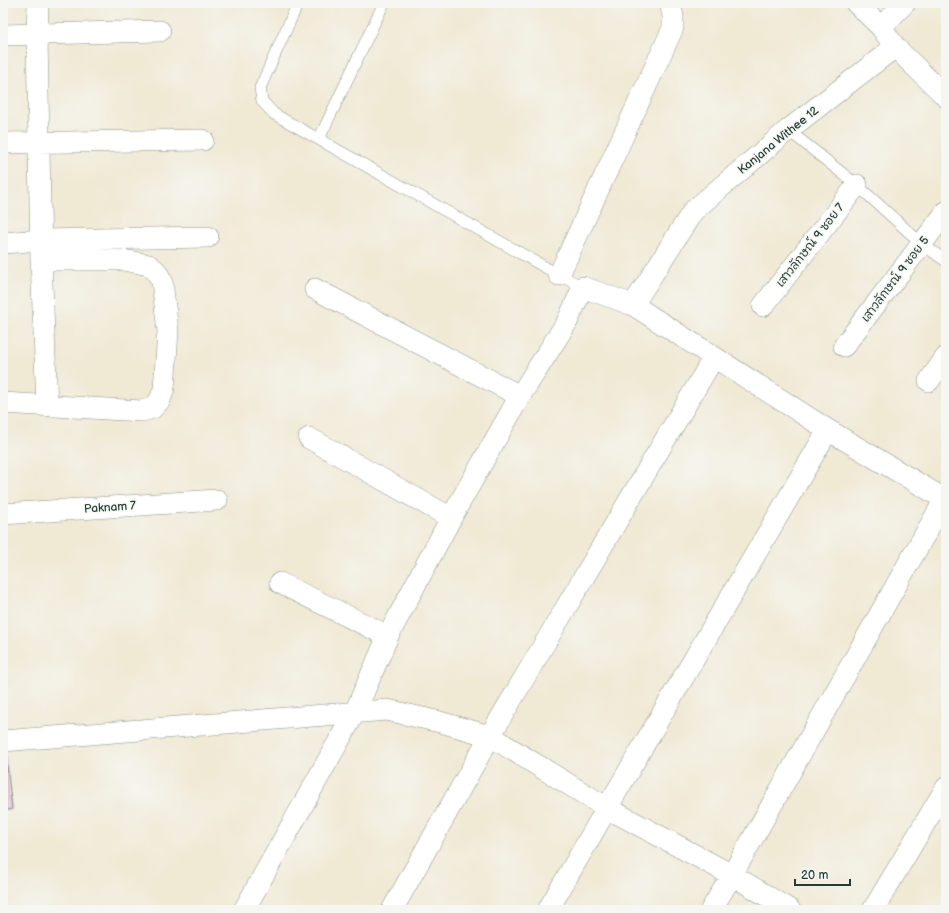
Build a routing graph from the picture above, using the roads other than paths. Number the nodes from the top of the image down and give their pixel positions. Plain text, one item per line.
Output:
1 (38, 3) edge
2 (298, 3) edge
3 (384, 3) edge
4 (670, 3) edge
5 (856, 3) edge
6 (905, 3) edge
7 (881, 27) junction
8 (160, 31) dead end
9 (3, 35) edge
10 (37, 35) junction
11 (895, 47) junction
12 (946, 97) edge
13 (788, 130) junction
14 (319, 139) junction
15 (203, 140) dead end
16 (3, 143) edge
17 (39, 143) junction
18 (857, 185) junction
19 (946, 212) edge
20 (208, 237) dead end
21 (3, 243) edge
22 (922, 244) junction
23 (41, 250) junction
24 (946, 261) edge
25 (559, 275) junction
26 (583, 287) junction
27 (315, 289) dead end
28 (633, 305) junction
29 (763, 306) dead end
30 (844, 346) dead end
31 (714, 357) junction
32 (946, 357) edge
33 (929, 381) dead end
34 (520, 396) junction
35 (3, 403) edge
36 (47, 405) junction
37 (828, 430) junction
38 (309, 438) dead end
39 (216, 500) dead end
40 (945, 500) edge
41 (3, 514) edge
42 (451, 518) junction
43 (280, 583) dead end
44 (388, 636) junction
45 (355, 712) junction
46 (490, 736) junction
47 (3, 742) edge
48 (946, 788) edge
49 (607, 808) junction
50 (732, 875) junction
51 (244, 910) edge
52 (392, 910) edge
53 (548, 910) edge
54 (711, 910) edge
55 (790, 910) edge
56 (873, 910) edge

1 - 10 street
2 - 14 lane
3 - 14 lane
4 - 25 street
5 - 7 street
6 - 7 street
7 - 11 street
8 - 10 street
9 - 10 street
10 - 17 street
11 - 12 street
11 - 13 street, Kanjana Withee 12
13 - 18 lane
13 - 28 street, Kanjana Withee 12
14 - 25 lane
15 - 17 street
16 - 17 street
17 - 23 street
18 - 22 lane
18 - 29 street, เสาวลักษณ์ 9 ซอย 7
19 - 22 street, เสาวลักษณ์ 9 ซอย 5
20 - 23 street
21 - 23 street
22 - 24 lane
22 - 30 street, เสาวลักษณ์ 9 ซอย 5
23 - 36 street
23 - 36 street
25 - 26 lane
26 - 28 street
26 - 34 street
27 - 34 street
28 - 31 street
31 - 37 street
31 - 46 street
32 - 33 street
34 - 42 street
35 - 36 street
37 - 40 street
37 - 49 street
38 - 42 street
39 - 41 street, Paknam 7
40 - 50 street
42 - 44 street
43 - 44 street
44 - 45 street
45 - 46 street
45 - 47 street
45 - 51 street
46 - 49 street
46 - 52 street
48 - 56 street
49 - 50 street
49 - 53 street
50 - 54 street
50 - 55 street

